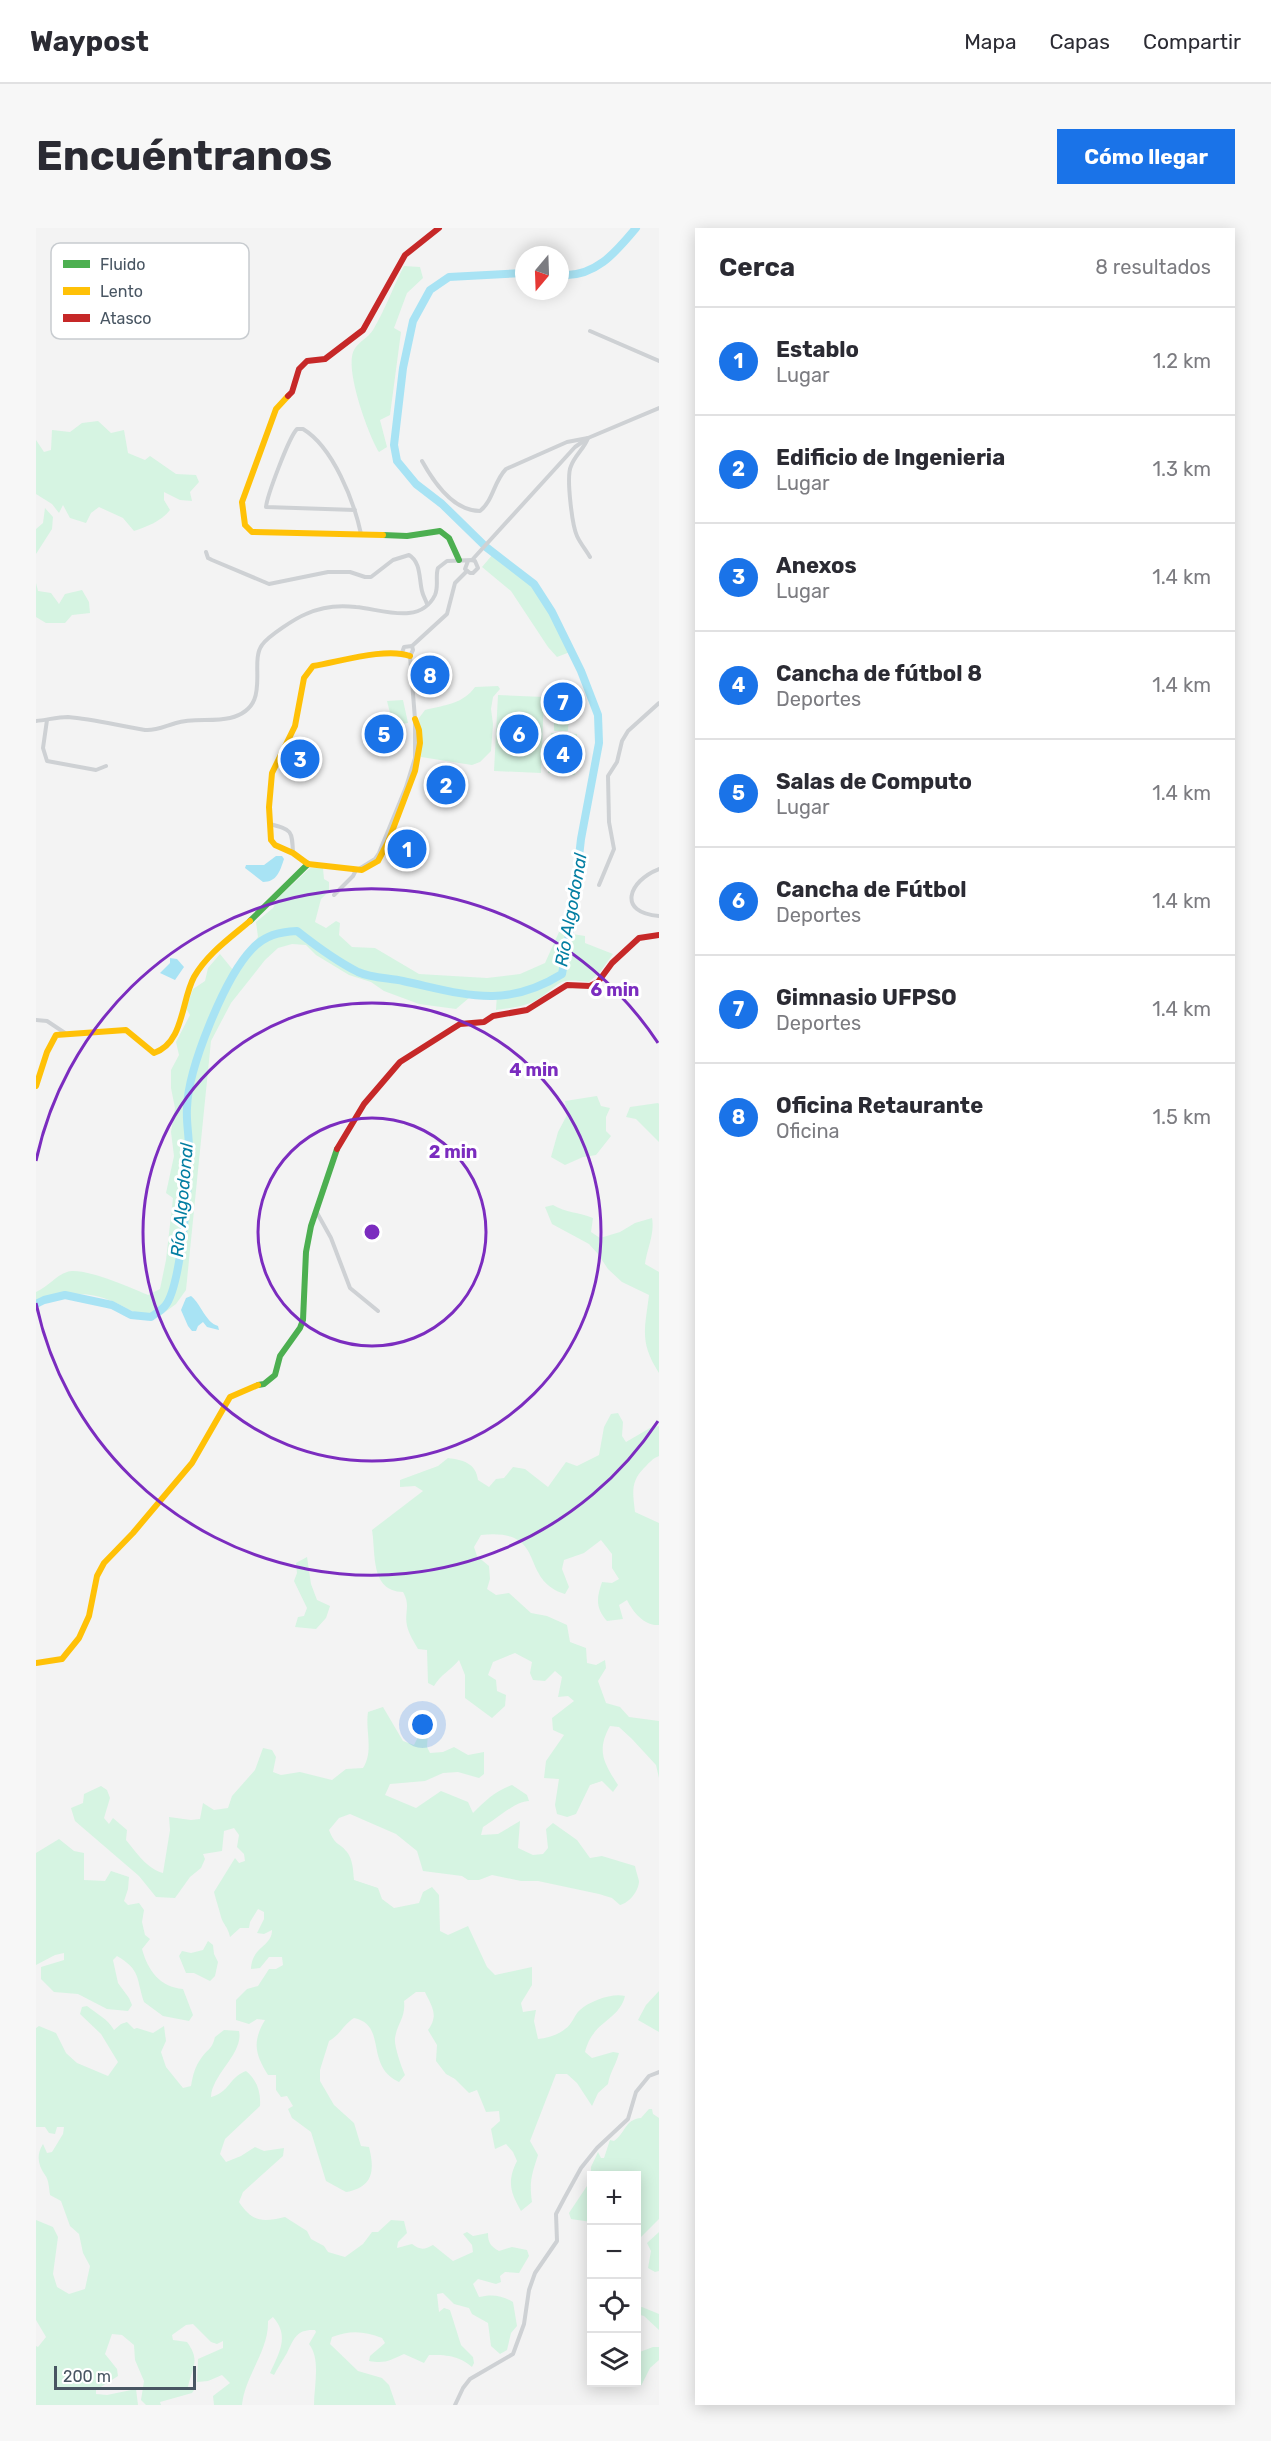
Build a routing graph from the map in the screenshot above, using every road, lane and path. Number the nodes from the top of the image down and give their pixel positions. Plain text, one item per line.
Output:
1 (439, 228) edge
2 (590, 331) dead end
3 (659, 361) edge
4 (659, 408) edge
5 (588, 438) junction
6 (422, 461) dead end
7 (355, 510) junction
8 (362, 534) junction
9 (206, 552) dead end
10 (590, 557) dead end
11 (459, 560) junction
12 (470, 560) junction
13 (467, 571) junction
14 (428, 605) junction
15 (412, 646) junction
16 (402, 653) junction
17 (410, 656) junction
18 (659, 703) edge
19 (415, 719) joint
20 (46, 720) junction
21 (36, 721) edge
22 (106, 766) dead end
23 (270, 824) junction
24 (293, 853) junction
25 (308, 864) junction
26 (357, 869) junction
27 (659, 869) edge
28 (599, 885) dead end
29 (334, 895) dead end
30 (659, 916) edge
31 (659, 934) edge
32 (36, 1020) edge
33 (66, 1034) junction
34 (36, 1086) edge
35 (315, 1210) junction
36 (378, 1311) dead end
37 (36, 1663) edge
38 (659, 2072) edge
39 (455, 2405) edge

1 - 8 street
2 - 3 street
4 - 5 street
5 - 6 street
5 - 10 street
5 - 12 street
7 - 7 street
7 - 8 street
8 - 11 street
9 - 14 street
11 - 12 street
11 - 14 street
12 - 13 street
12 - 13 street
13 - 15 street
14 - 20 street
15 - 16 street
15 - 17 street
16 - 17 street
16 - 23 street
17 - 19 street
18 - 28 street
19 - 26 street
20 - 21 street
20 - 22 street
23 - 24 street
23 - 24 street
24 - 25 street
25 - 26 street
25 - 33 street
26 - 29 street
27 - 30 street
31 - 35 street
32 - 33 street
33 - 34 street
35 - 36 street
35 - 37 street
38 - 39 street

